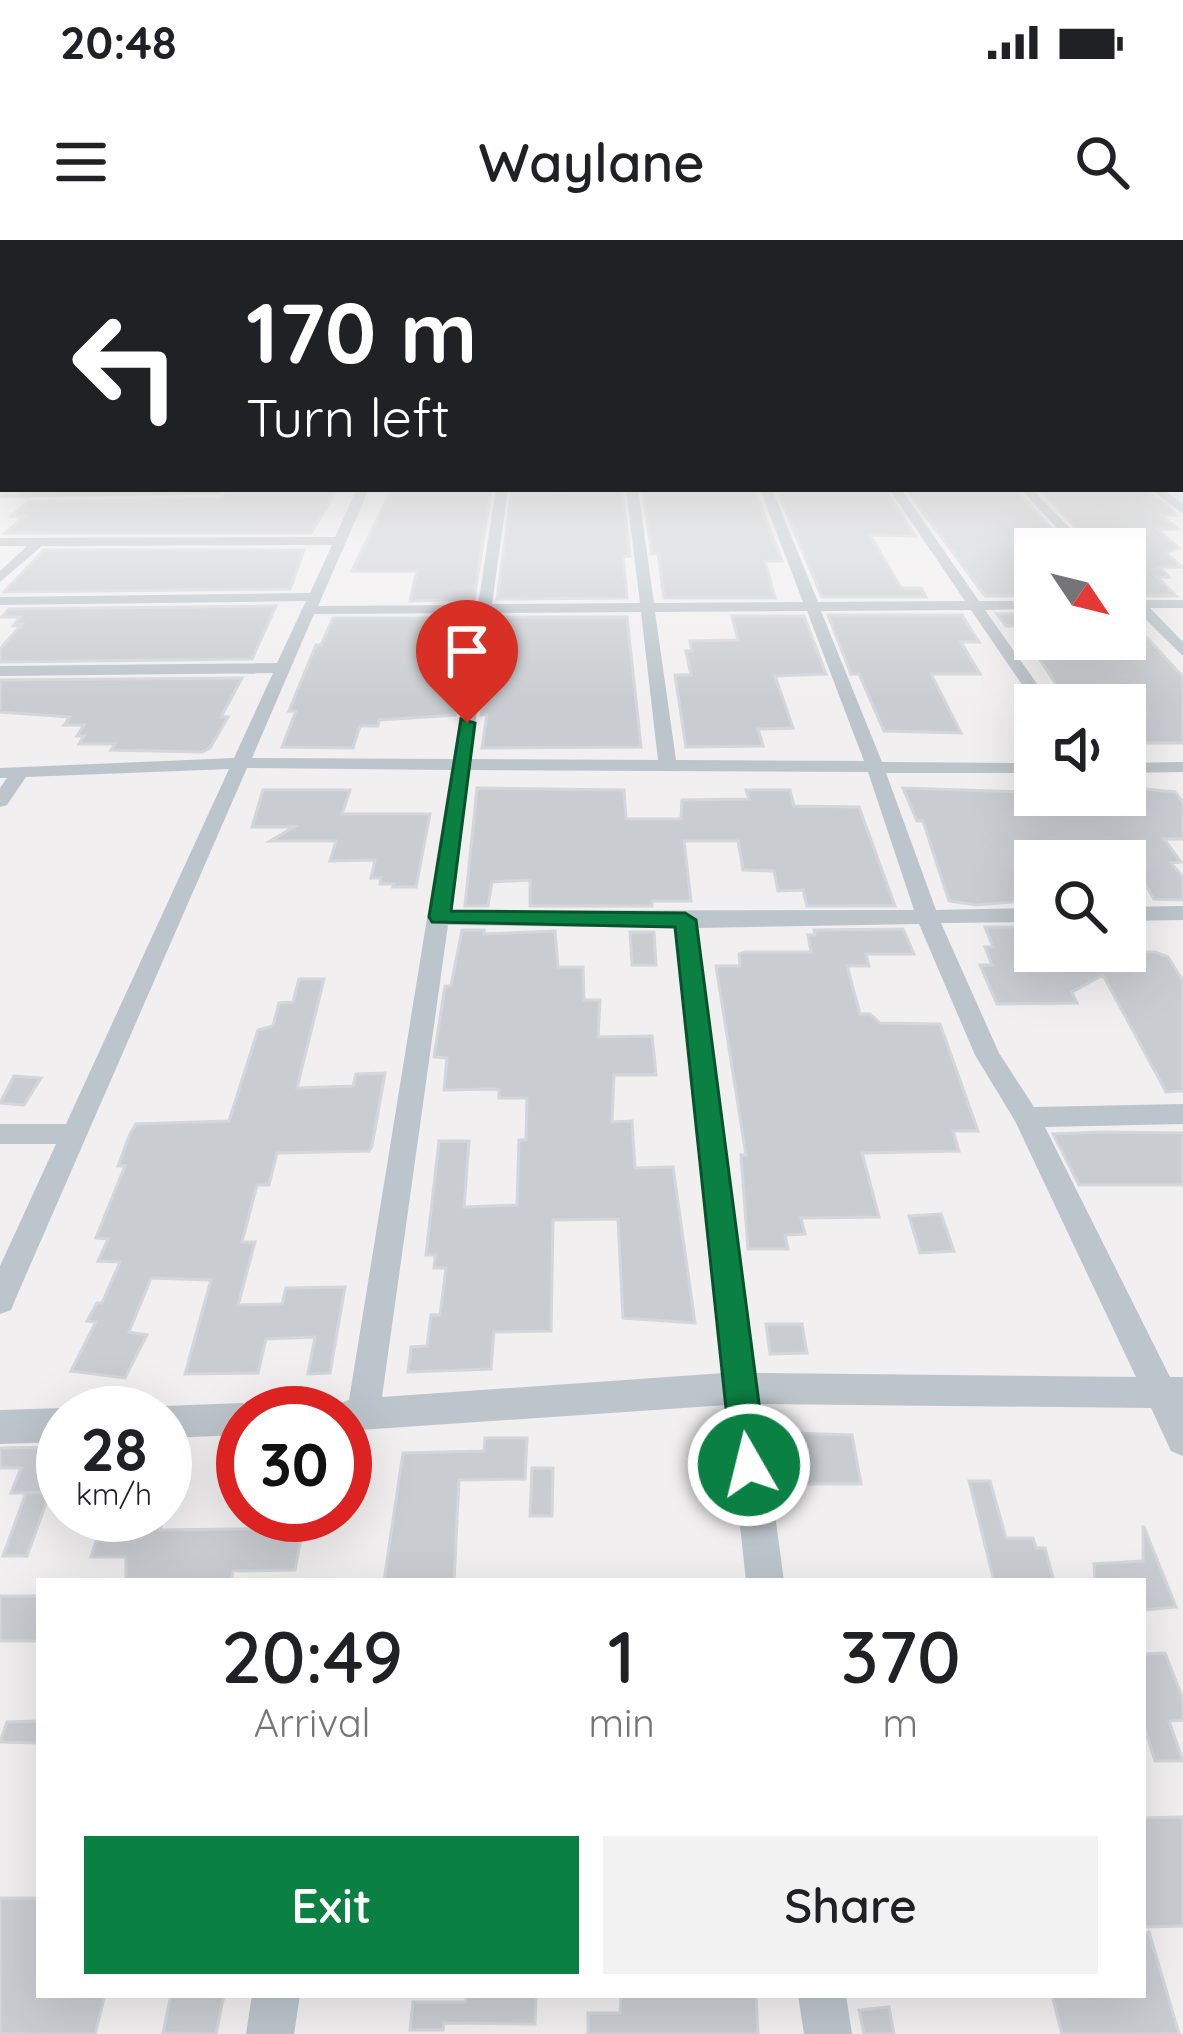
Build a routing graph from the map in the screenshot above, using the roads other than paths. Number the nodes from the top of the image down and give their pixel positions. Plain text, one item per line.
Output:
1 (189, 532) edge
2 (344, 532) edge
3 (496, 532) edge
4 (637, 532) edge
5 (782, 532) edge
6 (926, 532) edge
7 (182, 541) junction
8 (340, 541) junction
9 (0, 542) edge
10 (39, 542) junction
11 (0, 578) edge
12 (0, 601) edge
13 (311, 604) junction
14 (1146, 604) edge
15 (1183, 604) edge
16 (810, 605) junction
17 (979, 605) junction
18 (1014, 605) edge
19 (646, 606) junction
20 (484, 608) junction
21 (1146, 618) edge
22 (1183, 651) edge
23 (282, 668) junction
24 (0, 671) edge
25 (1030, 684) edge
26 (240, 763) junction
27 (460, 765) junction
28 (668, 767) junction
29 (1146, 767) edge
30 (1183, 767) edge
31 (1014, 768) edge
32 (876, 769) junction
33 (10, 773) edge
34 (0, 801) edge
35 (1183, 913) edge
36 (1014, 914) edge
37 (1146, 914) edge
38 (927, 916) junction
39 (440, 917) junction
40 (685, 920) junction
41 (1183, 1114) edge
42 (1027, 1117) junction
43 (0, 1134) edge
44 (71, 1134) junction
45 (0, 1300) edge
46 (359, 1386) edge
47 (739, 1388) junction
48 (1172, 1393) edge
49 (372, 1415) edge
50 (36, 1426) edge
51 (0, 1427) edge
52 (1183, 1439) edge
53 (765, 1578) edge
54 (276, 1998) edge
55 (822, 1998) edge
56 (270, 2034) edge
57 (828, 2034) edge

1 - 7 street
2 - 8 street
3 - 20 street
4 - 19 street
5 - 16 street
6 - 17 street
7 - 8 street
7 - 10 street
8 - 13 street
9 - 10 street
10 - 11 street
12 - 13 street
13 - 20 street
13 - 23 street
14 - 15 street
16 - 17 street
16 - 19 street
16 - 32 street
17 - 18 street
17 - 25 street
19 - 20 street
19 - 28 street
20 - 27 street
21 - 22 street
23 - 24 street
23 - 26 street
26 - 27 street
26 - 33 street
26 - 44 street
27 - 28 street
27 - 39 street
28 - 32 street
29 - 30 street
31 - 32 street
32 - 38 street
33 - 34 street
35 - 37 street
36 - 38 street
38 - 40 street
38 - 42 street
39 - 40 street
39 - 46 street
40 - 47 street
41 - 42 street
42 - 48 street
43 - 44 street
44 - 45 street
47 - 48 street
47 - 49 street
47 - 53 street
48 - 52 street
50 - 51 street
54 - 56 street
55 - 57 street

